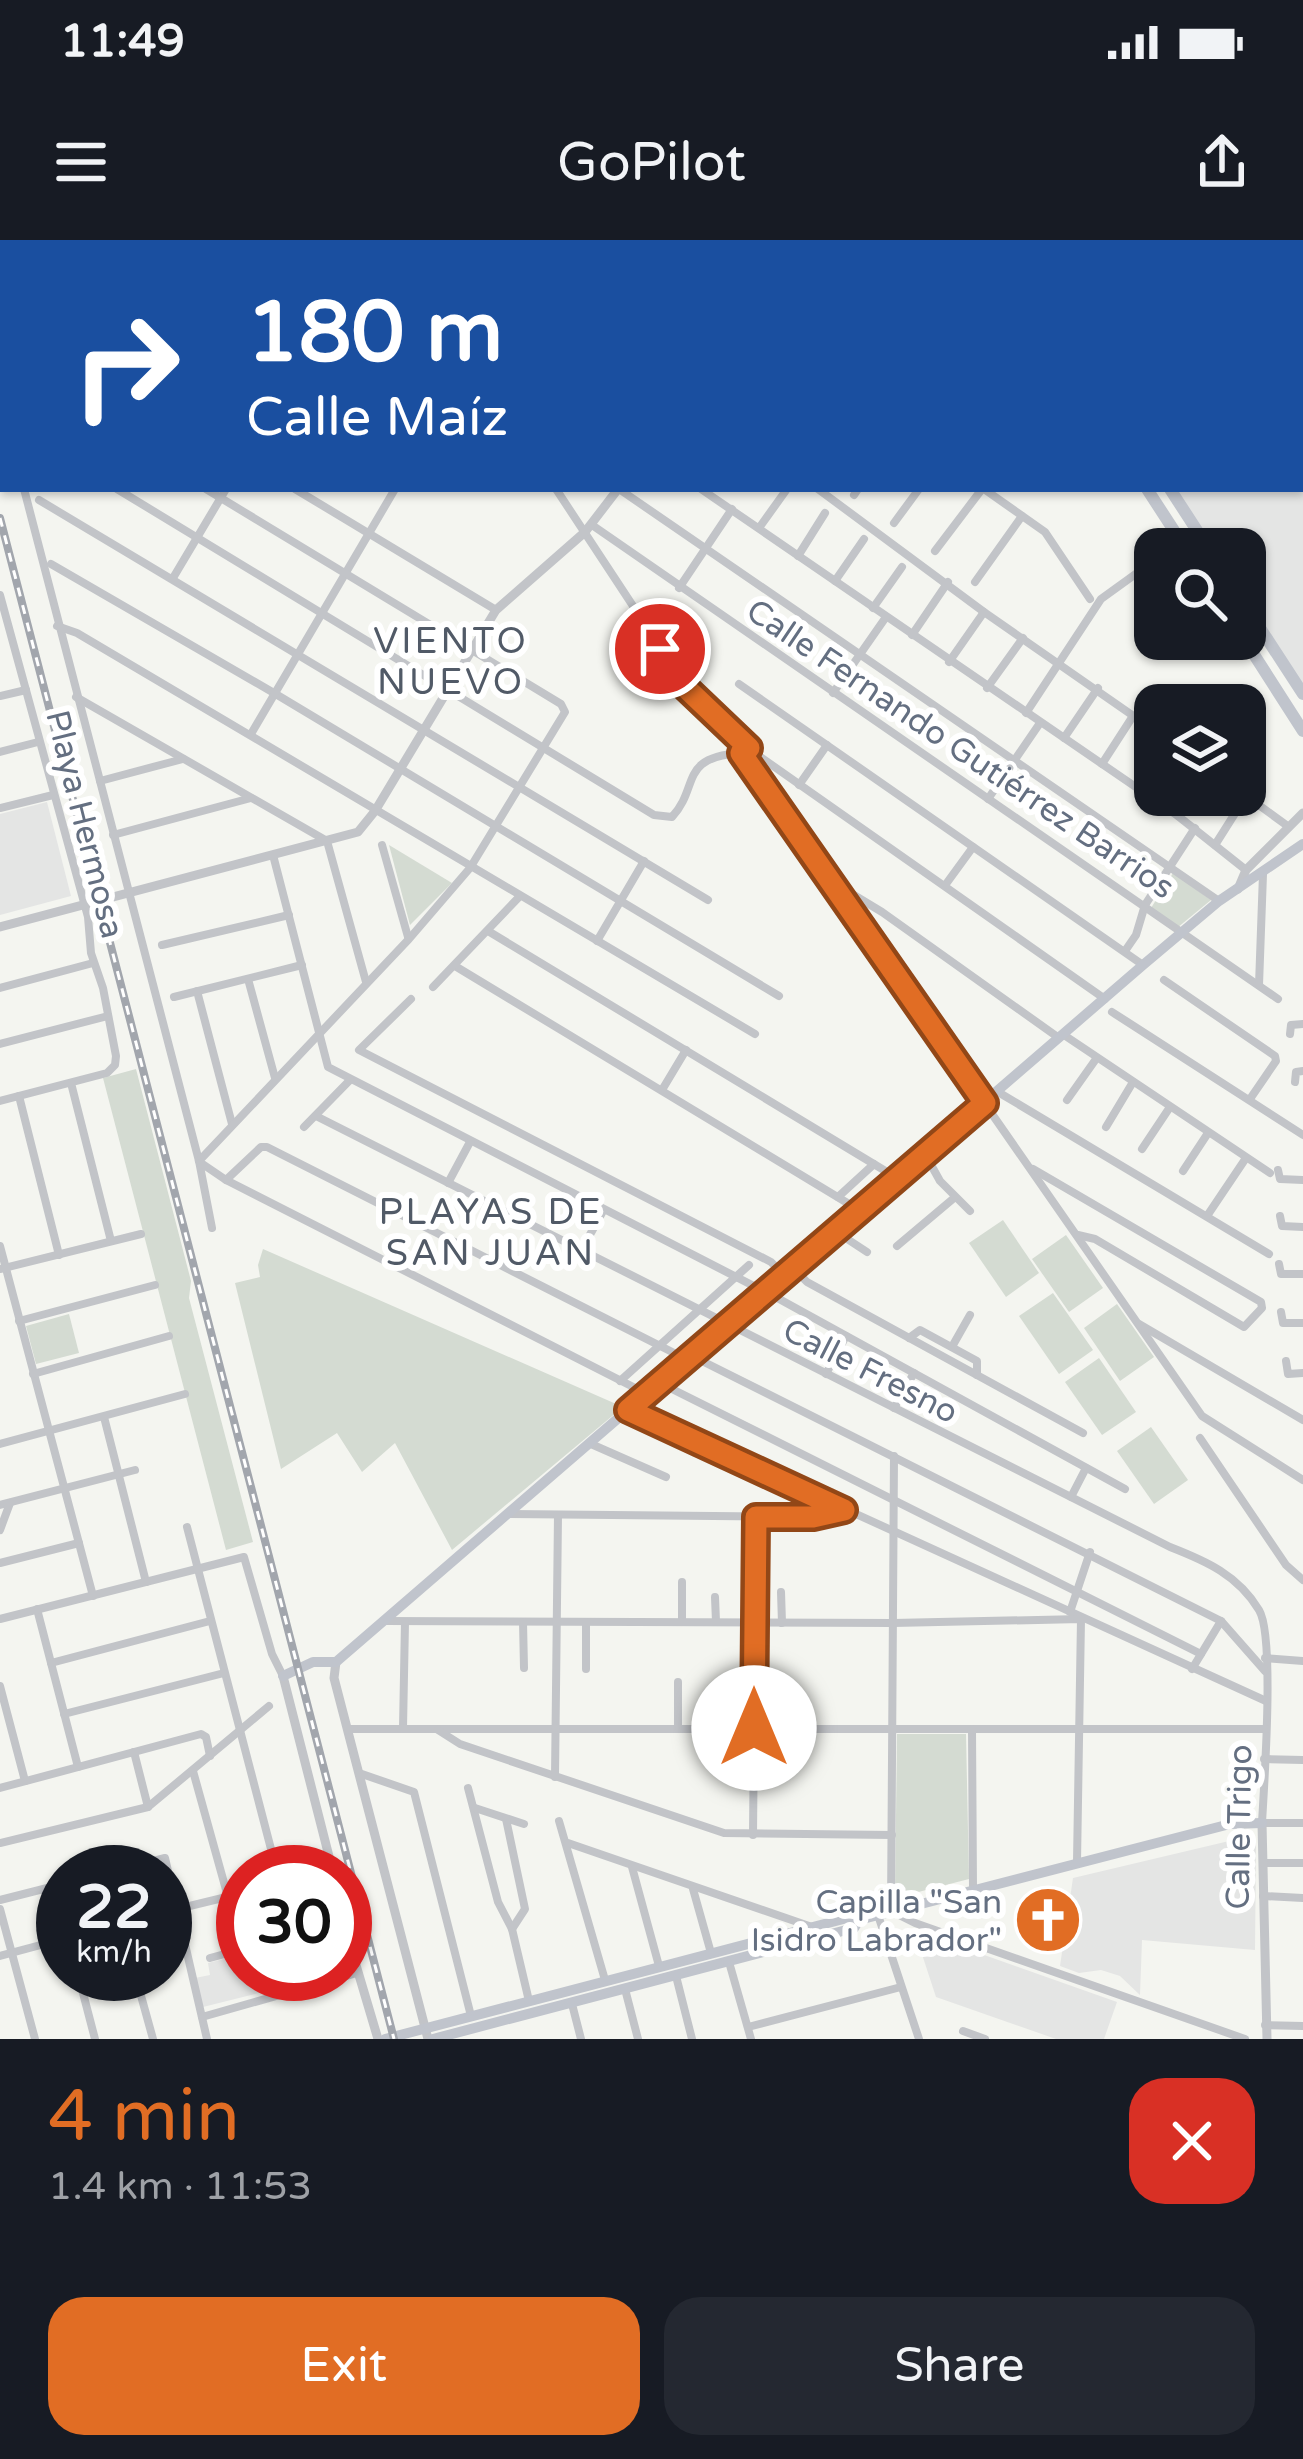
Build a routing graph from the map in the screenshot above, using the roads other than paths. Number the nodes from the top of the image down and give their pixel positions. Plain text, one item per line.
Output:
1 (25, 492) edge
2 (122, 492) edge
3 (300, 492) edge
4 (394, 492) edge
5 (559, 492) edge
6 (617, 492) edge
7 (623, 492) edge
8 (706, 492) edge
9 (729, 492) edge
10 (785, 492) edge
11 (822, 492) edge
12 (917, 492) edge
13 (981, 492) edge
14 (996, 492) edge
15 (1149, 492) edge
16 (1172, 492) edge
17 (224, 494) edge
18 (39, 500) dead end
19 (722, 502) junction
20 (732, 509) junction
21 (825, 514) dead end
22 (1022, 515) junction
23 (894, 524) dead end
24 (588, 528) junction
25 (759, 528) junction
26 (1169, 528) edge
27 (1195, 528) edge
28 (368, 535) junction
29 (197, 537) junction
30 (864, 539) dead end
31 (706, 548) junction
32 (935, 551) dead end
33 (798, 556) junction
34 (51, 565) dead end
35 (902, 567) dead end
36 (345, 574) junction
37 (1134, 575) edge
38 (172, 578) junction
39 (835, 581) junction
40 (948, 582) junction
41 (975, 582) dead end
42 (679, 587) junction
43 (0, 596) edge
44 (1090, 599) dead end
45 (874, 608) junction
46 (496, 610) junction
47 (985, 612) junction
48 (320, 614) junction
49 (886, 617) junction
50 (57, 626) junction
51 (912, 635) junction
52 (1266, 637) edge
53 (1023, 638) junction
54 (471, 650) junction
55 (297, 653) junction
56 (860, 655) junction
57 (1258, 660) edge
58 (1059, 661) junction
59 (949, 662) junction
60 (739, 684) dead end
61 (987, 688) junction
62 (1098, 688) junction
63 (448, 689) junction
64 (26, 690) junction
65 (274, 693) junction
66 (833, 693) junction
67 (1303, 694) edge
68 (0, 696) edge
69 (76, 697) junction
70 (1025, 713) junction
71 (1133, 716) joint
72 (1040, 723) junction
73 (423, 730) junction
74 (1303, 730) edge
75 (251, 734) junction
76 (1064, 738) junction
77 (38, 742) junction
78 (826, 746) junction
79 (543, 747) junction
80 (745, 751) junction
81 (0, 752) edge
82 (184, 758) junction
83 (1014, 761) junction
84 (1102, 764) junction
85 (401, 769) junction
86 (100, 781) junction
87 (799, 785) junction
88 (519, 786) junction
89 (1134, 786) edge
90 (52, 794) junction
91 (253, 798) junction
92 (988, 799) junction
93 (0, 808) edge
94 (1266, 810) edge
95 (375, 812) junction
96 (1303, 813) edge
97 (1178, 816) edge
98 (1233, 816) edge
99 (495, 826) junction
100 (1289, 827) junction
101 (1195, 828) junction
102 (113, 835) junction
103 (327, 841) junction
104 (1303, 844) edge
105 (382, 845) dead end
106 (1215, 845) junction
107 (973, 846) junction
108 (273, 855) junction
109 (644, 862) junction
110 (1168, 867) junction
111 (470, 868) junction
112 (1246, 870) junction
113 (1263, 874) junction
114 (828, 880) junction
115 (946, 884) junction
116 (1238, 889) junction
117 (128, 894) junction
118 (520, 896) junction
119 (708, 900) dead end
120 (620, 901) junction
121 (1219, 902) junction
122 (84, 905) junction
123 (1145, 905) junction
124 (289, 915) junction
125 (0, 927) edge
126 (488, 931) junction
127 (1182, 932) junction
128 (409, 939) junction
129 (597, 941) junction
130 (162, 945) dead end
131 (1125, 951) junction
132 (93, 963) junction
133 (302, 965) junction
134 (1143, 965) junction
135 (455, 966) junction
136 (248, 979) junction
137 (1163, 980) dead end
138 (366, 983) junction
139 (1259, 986) junction
140 (433, 987) dead end
141 (0, 988) edge
142 (197, 992) junction
143 (779, 996) dead end
144 (174, 998) dead end
145 (411, 999) dead end
146 (1106, 999) junction
147 (1278, 999) dead end
148 (1112, 1012) dead end
149 (108, 1016) junction
150 (1303, 1024) edge
151 (320, 1032) junction
152 (755, 1034) dead end
153 (1291, 1034) dead end
154 (1062, 1036) junction
155 (0, 1044) edge
156 (686, 1050) junction
157 (1096, 1059) junction
158 (1303, 1071) edge
159 (275, 1079) junction
160 (350, 1080) junction
161 (1132, 1082) junction
162 (1295, 1082) dead end
163 (71, 1083) junction
164 (662, 1090) junction
165 (998, 1092) junction
166 (20, 1096) junction
167 (1067, 1100) dead end
168 (1250, 1100) junction
169 (0, 1101) edge
170 (985, 1103) junction
171 (1170, 1107) junction
172 (316, 1116) junction
173 (232, 1125) junction
174 (304, 1126) dead end
175 (1106, 1127) dead end
176 (1208, 1132) junction
177 (1303, 1135) edge
178 (470, 1142) junction
179 (1142, 1149) dead end
180 (925, 1154) junction
181 (1246, 1158) junction
182 (199, 1162) junction
183 (874, 1164) junction
184 (1032, 1169) junction
185 (1183, 1171) dead end
186 (897, 1178) junction
187 (226, 1180) junction
188 (1303, 1180) edge
189 (448, 1183) junction
190 (838, 1197) junction
191 (954, 1198) junction
192 (859, 1210) junction
193 (603, 1211) junction
194 (970, 1211) dead end
195 (1207, 1216) junction
196 (1280, 1216) dead end
197 (1303, 1226) edge
198 (212, 1228) dead end
199 (835, 1231) junction
200 (141, 1234) dead end
201 (1077, 1234) junction
202 (112, 1241) junction
203 (0, 1246) edge
204 (897, 1246) dead end
205 (581, 1251) junction
206 (867, 1252) dead end
207 (1269, 1254) dead end
208 (59, 1255) junction
209 (1280, 1264) dead end
210 (749, 1265) dead end
211 (3, 1268) edge
212 (788, 1271) junction
213 (1303, 1274) edge
214 (734, 1277) junction
215 (154, 1285) dead end
216 (764, 1292) junction
217 (697, 1311) junction
218 (1281, 1312) dead end
219 (970, 1315) dead end
220 (20, 1321) junction
221 (1138, 1324) junction
222 (1303, 1324) edge
223 (727, 1325) junction
224 (169, 1336) dead end
225 (847, 1336) junction
226 (909, 1338) junction
227 (659, 1345) junction
228 (953, 1346) junction
229 (689, 1358) junction
230 (1286, 1361) dead end
231 (914, 1373) junction
232 (1303, 1373) edge
233 (34, 1374) junction
234 (826, 1374) junction
235 (977, 1375) junction
236 (620, 1381) junction
237 (660, 1383) junction
238 (185, 1394) dead end
239 (647, 1394) junction
240 (894, 1408) junction
241 (628, 1410) junction
242 (104, 1417) junction
243 (1303, 1420) edge
244 (48, 1431) junction
245 (1083, 1433) dead end
246 (1200, 1438) dead end
247 (0, 1444) edge
248 (591, 1444) junction
249 (894, 1456) junction
250 (1086, 1468) junction
251 (135, 1470) dead end
252 (119, 1474) junction
253 (666, 1477) dead end
254 (1303, 1480) edge
255 (65, 1488) junction
256 (1125, 1489) dead end
257 (1071, 1497) junction
258 (893, 1499) junction
259 (5, 1504) edge
260 (844, 1510) junction
261 (508, 1514) junction
262 (557, 1515) junction
263 (756, 1517) junction
264 (187, 1527) dead end
265 (0, 1530) edge
266 (892, 1532) junction
267 (79, 1543) junction
268 (1090, 1552) junction
269 (0, 1563) edge
270 (197, 1568) junction
271 (1303, 1580) edge
272 (146, 1582) junction
273 (682, 1582) dead end
274 (1074, 1591) junction
275 (781, 1592) dead end
276 (93, 1596) junction
277 (715, 1597) dead end
278 (37, 1610) junction
279 (1070, 1612) junction
280 (1262, 1616) joint
281 (0, 1619) edge
282 (1081, 1619) junction
283 (210, 1621) junction
284 (386, 1621) junction
285 (1221, 1621) junction
286 (405, 1622) junction
287 (523, 1622) junction
288 (556, 1622) junction
289 (586, 1622) junction
290 (682, 1622) junction
291 (716, 1622) junction
292 (754, 1623) junction
293 (782, 1623) junction
294 (893, 1623) junction
295 (1201, 1654) junction
296 (1264, 1658) junction
297 (1303, 1660) edge
298 (336, 1662) junction
299 (51, 1663) junction
300 (524, 1667) dead end
301 (586, 1669) dead end
302 (1192, 1669) junction
303 (1265, 1672) junction
304 (224, 1673) junction
305 (284, 1676) junction
306 (678, 1682) dead end
307 (0, 1686) edge
308 (1266, 1700) junction
309 (269, 1706) dead end
310 (64, 1714) junction
311 (403, 1728) junction
312 (556, 1728) junction
313 (678, 1728) junction
314 (754, 1728) junction
315 (348, 1729) junction
316 (436, 1729) junction
317 (892, 1729) junction
318 (1078, 1729) junction
319 (1266, 1729) junction
320 (240, 1730) junction
321 (972, 1730) junction
322 (134, 1752) junction
323 (210, 1756) junction
324 (1264, 1760) junction
325 (1303, 1760) edge
326 (78, 1767) junction
327 (194, 1770) junction
328 (359, 1773) junction
329 (555, 1777) junction
330 (25, 1781) junction
331 (0, 1788) edge
332 (468, 1788) dead end
333 (148, 1807) junction
334 (474, 1808) junction
335 (506, 1819) junction
336 (559, 1821) dead end
337 (1262, 1823) junction
338 (1303, 1823) edge
339 (524, 1824) dead end
340 (753, 1835) junction
341 (892, 1835) junction
342 (0, 1843) edge
343 (568, 1843) junction
344 (270, 1845) edge
345 (327, 1845) edge
346 (216, 1852) edge
347 (1077, 1862) junction
348 (1263, 1863) junction
349 (1303, 1863) edge
350 (632, 1867) junction
351 (973, 1888) junction
352 (693, 1889) junction
353 (36, 1893) edge
354 (1263, 1896) junction
355 (1303, 1898) edge
356 (0, 1904) edge
357 (891, 1911) junction
358 (878, 1915) junction
359 (859, 1920) junction
360 (813, 1927) junction
361 (512, 1929) junction
362 (36, 1946) edge
363 (12, 1952) junction
364 (711, 1953) junction
365 (0, 1956) edge
366 (216, 1956) edge
367 (210, 1958) dead end
368 (729, 1962) junction
369 (654, 1967) junction
370 (192, 1972) edge
371 (676, 1976) junction
372 (605, 1980) junction
373 (652, 1982) junction
374 (901, 1987) junction
375 (626, 1989) junction
376 (85, 2001) edge
377 (142, 2001) edge
378 (258, 2001) edge
379 (367, 2001) edge
380 (530, 2001) junction
381 (572, 2004) junction
382 (202, 2017) junction
383 (471, 2017) junction
384 (1265, 2025) junction
385 (1303, 2026) edge
386 (748, 2027) junction
387 (963, 2031) dead end
388 (429, 2036) edge
389 (35, 2039) edge
390 (95, 2039) edge
391 (153, 2039) edge
392 (207, 2039) edge
393 (381, 2039) edge
394 (580, 2039) edge
395 (638, 2039) edge
396 (692, 2039) edge
397 (751, 2039) edge
398 (919, 2039) edge
399 (985, 2039) edge
400 (1245, 2039) edge
401 (1267, 2039) edge

1 - 50 street
2 - 29 street
3 - 28 street
4 - 28 street
5 - 24 street
6 - 24 street
7 - 31 street
8 - 19 street
9 - 19 street
10 - 25 street
11 - 40 street
12 - 23 street
13 - 32 street
14 - 22 street
15 - 26 highway
16 - 27 highway
17 - 29 street
17 - 36 street
18 - 38 street
19 - 20 street
20 - 25 street
20 - 31 street
21 - 33 street
22 - 41 street
22 - 44 street
24 - 42 street, Calle Fernando Gutiérrez Barrios
24 - 46 street
24 - 80 street
25 - 33 street
28 - 36 street
28 - 46 street
29 - 38 street
29 - 48 street
30 - 39 street
31 - 42 street
31 - 56 street
33 - 39 street
34 - 65 street
35 - 45 street
36 - 48 street
36 - 54 street
37 - 58 street
38 - 55 street
39 - 45 street
40 - 47 street
40 - 51 street
42 - 66 street, Calle Fernando Gutiérrez Barrios
43 - 64 street, Playa Hermosa
45 - 49 street
46 - 54 street
47 - 53 street
47 - 59 street
48 - 55 street
48 - 63 street
49 - 51 street
49 - 56 street
50 - 69 street
50 - 75 street
51 - 59 street
52 - 67 highway
53 - 58 street
53 - 61 street
54 - 63 street
54 - 79 street
55 - 65 street
55 - 73 street
56 - 66 street
56 - 83 street
57 - 74 highway
58 - 62 street
58 - 70 street
59 - 61 street
60 - 78 street
61 - 70 street
62 - 71 street
62 - 76 street
63 - 73 street
63 - 79 street
64 - 68 street
64 - 77 street, Playa Hermosa
65 - 75 street
65 - 85 street
66 - 92 street, Calle Fernando Gutiérrez Barrios
69 - 82 street
69 - 86 street
70 - 72 street
71 - 84 street
72 - 76 street
72 - 83 street
73 - 85 street
73 - 88 street
75 - 95 street
76 - 84 street
77 - 81 street
77 - 90 street, Playa Hermosa
78 - 87 street
78 - 107 street
79 - 80 street
79 - 88 street
80 - 87 street
80 - 114 street
82 - 86 street
82 - 91 street
83 - 92 street
83 - 110 street
84 - 89 street
85 - 95 street
85 - 99 street
86 - 102 street
87 - 115 street
88 - 99 street
88 - 109 street
90 - 93 street
90 - 122 street, Playa Hermosa
91 - 102 street
91 - 103 street
92 - 123 street, Calle Fernando Gutiérrez Barrios
94 - 100 street
95 - 103 street
95 - 111 street
96 - 100 street
97 - 101 street
98 - 106 street
99 - 111 street
99 - 120 street
100 - 112 street
101 - 106 street
101 - 110 street
102 - 117 street
103 - 108 street
103 - 138 street
104 - 113 main road
105 - 128 street
106 - 112 street
107 - 115 street
107 - 131 street
108 - 117 street
108 - 124 street
109 - 119 street
109 - 120 street
110 - 121 street
110 - 123 street
111 - 118 street
111 - 128 street
112 - 116 street
113 - 116 main road
113 - 139 street
114 - 154 street
114 - 170 street
115 - 146 street
116 - 121 main road
117 - 122 street
117 - 182 street
118 - 126 street
118 - 129 street
120 - 129 street
120 - 143 street
121 - 127 main road
122 - 125 street
122 - 132 street, Playa Hermosa
123 - 127 street, Calle Fernando Gutiérrez Barrios
123 - 131 street
124 - 130 street
124 - 133 street
126 - 135 street
126 - 156 street
127 - 134 main road
127 - 139 street, Calle Fernando Gutiérrez Barrios
128 - 138 street
129 - 152 street
131 - 134 street
132 - 141 street
132 - 149 street, Playa Hermosa
133 - 136 street
133 - 151 street
134 - 146 main road
135 - 140 street
135 - 164 street
136 - 142 street
136 - 159 street
137 - 168 street
138 - 151 street
139 - 147 street, Calle Fernando Gutiérrez Barrios
142 - 144 street
142 - 173 street
145 - 212 street
146 - 154 main road
148 - 168 street
149 - 155 street
149 - 163 street, Playa Hermosa
150 - 153 street
151 - 159 street
151 - 160 street
154 - 157 street
154 - 165 main road
156 - 164 street
156 - 183 street
157 - 161 street
157 - 167 street
158 - 162 street
159 - 173 street
160 - 172 street
160 - 178 street
161 - 171 street
161 - 175 street
163 - 166 street
163 - 202 street
164 - 190 street
165 - 170 main road
165 - 195 street
166 - 169 street
166 - 208 street
168 - 177 street
170 - 180 main road
170 - 184 street
171 - 176 street
171 - 179 street
172 - 174 street
172 - 189 street, Calle Fresno
173 - 182 street
176 - 181 street
176 - 185 street
178 - 189 street
178 - 193 street
180 - 186 main road
180 - 191 street
181 - 188 street
181 - 195 street
182 - 187 street
182 - 198 street
183 - 186 street
183 - 190 street
184 - 201 street
184 - 201 street
186 - 192 main road
187 - 227 street
187 - 236 street
189 - 205 street, Calle Fresno
190 - 192 street
191 - 194 street
191 - 204 street
192 - 199 main road
193 - 205 street
193 - 214 street
195 - 207 street
196 - 197 street
199 - 206 street
199 - 212 main road
200 - 202 street
201 - 221 street
202 - 208 street
203 - 211 street
205 - 217 street, Calle Fresno
208 - 211 street
209 - 213 street
210 - 214 street
211 - 220 street
212 - 216 main road
212 - 226 street
214 - 216 street
214 - 217 street
215 - 220 street
216 - 223 main road
216 - 225 street
217 - 223 street, Calle Fresno
217 - 227 street
218 - 222 street
219 - 228 street
220 - 233 street
221 - 243 street
221 - 254 street
223 - 229 main road
223 - 234 street, Calle Fresno
224 - 233 street
225 - 231 street
225 - 234 street
226 - 228 street
226 - 235 street
227 - 229 street
227 - 236 street
228 - 235 street
229 - 237 main road
229 - 249 street
230 - 232 street
231 - 240 street
231 - 250 street
233 - 244 street
234 - 240 street, Calle Fresno
235 - 245 street
236 - 239 street
237 - 239 main road
237 - 258 street
238 - 242 street
239 - 241 main road
240 - 257 street, Calle Fresno
241 - 248 main road
241 - 260 street
242 - 244 street
242 - 252 street
244 - 247 street
244 - 255 street
246 - 271 street
248 - 253 street
248 - 261 main road
249 - 258 street
249 - 268 street
250 - 256 street
250 - 257 street
251 - 252 street
252 - 255 street
252 - 272 street
255 - 259 street
255 - 267 street
257 - 280 street, Calle Fresno
258 - 266 street
258 - 274 street
259 - 265 street
260 - 263 street
260 - 266 street
261 - 262 street
261 - 284 main road
262 - 263 street
262 - 288 street
263 - 292 street
264 - 270 street
266 - 279 street
266 - 294 street
267 - 269 street
267 - 276 street
268 - 274 street
268 - 285 street
270 - 272 street
270 - 283 street
270 - 305 street
272 - 276 street
273 - 290 street
274 - 279 street
274 - 295 street
275 - 293 street
276 - 278 street
277 - 291 street
278 - 281 street
278 - 299 street
279 - 282 street
280 - 296 street, Calle Trigo
282 - 294 street
282 - 302 street
282 - 318 street
283 - 299 street
283 - 304 street
284 - 286 street
284 - 298 main road
285 - 295 street
285 - 303 street
286 - 287 street
286 - 311 street
287 - 288 street
287 - 300 street
288 - 289 street
288 - 312 street
289 - 290 street
289 - 301 street
290 - 291 street
291 - 292 street
292 - 293 street
292 - 314 street
293 - 294 street
294 - 317 street
295 - 302 street
296 - 297 street
296 - 303 street, Calle Trigo
298 - 305 main road
298 - 315 street
299 - 310 street
302 - 308 street
303 - 308 street, Calle Trigo
304 - 310 street
304 - 320 street
305 - 345 street
306 - 313 street
307 - 330 street
308 - 319 street, Calle Trigo
309 - 320 street
310 - 326 street
311 - 315 street
311 - 316 street
312 - 313 street
312 - 316 street
312 - 329 street
313 - 314 street
314 - 317 street
314 - 340 street
315 - 328 street
316 - 329 street
317 - 321 street
317 - 341 street
318 - 319 street
318 - 321 street
318 - 347 street
319 - 324 street, Calle Trigo
320 - 323 street
320 - 344 street
321 - 351 street
322 - 323 street
322 - 326 street
322 - 333 street
323 - 327 street
324 - 325 street
324 - 337 street, Calle Trigo
326 - 330 street
327 - 333 street
327 - 346 street
328 - 383 street
328 - 388 street
329 - 340 street
330 - 331 street
332 - 334 street
333 - 342 street
334 - 335 street
334 - 361 street
335 - 339 street
335 - 361 street
336 - 343 street
337 - 338 street
337 - 347 main road
337 - 348 street, Calle Trigo
340 - 341 street
341 - 357 street
343 - 350 street
343 - 372 street
347 - 351 main road
348 - 349 street
348 - 354 street, Calle Trigo
350 - 352 street
350 - 369 street
351 - 357 main road
352 - 360 street
352 - 364 street
353 - 356 street
354 - 355 street
354 - 384 street, Calle Trigo
356 - 363 street
357 - 358 main road
357 - 400 street
358 - 359 main road
358 - 374 street
359 - 360 main road
359 - 368 main road
360 - 364 main road
361 - 380 street
362 - 363 street
363 - 365 street
363 - 389 street
364 - 369 main road
366 - 367 street
368 - 371 main road
368 - 386 street
369 - 372 main road
369 - 373 main road
370 - 382 street
371 - 373 main road
371 - 396 street
372 - 380 main road
373 - 375 main road
374 - 386 street
374 - 398 street
375 - 381 main road
375 - 395 street
376 - 390 street
377 - 391 street
378 - 382 street
379 - 393 street
380 - 383 main road
381 - 388 main road
381 - 394 street
382 - 392 street
383 - 388 main road
384 - 385 street
384 - 401 street, Calle Trigo
386 - 397 street
387 - 399 street
388 - 393 main road

